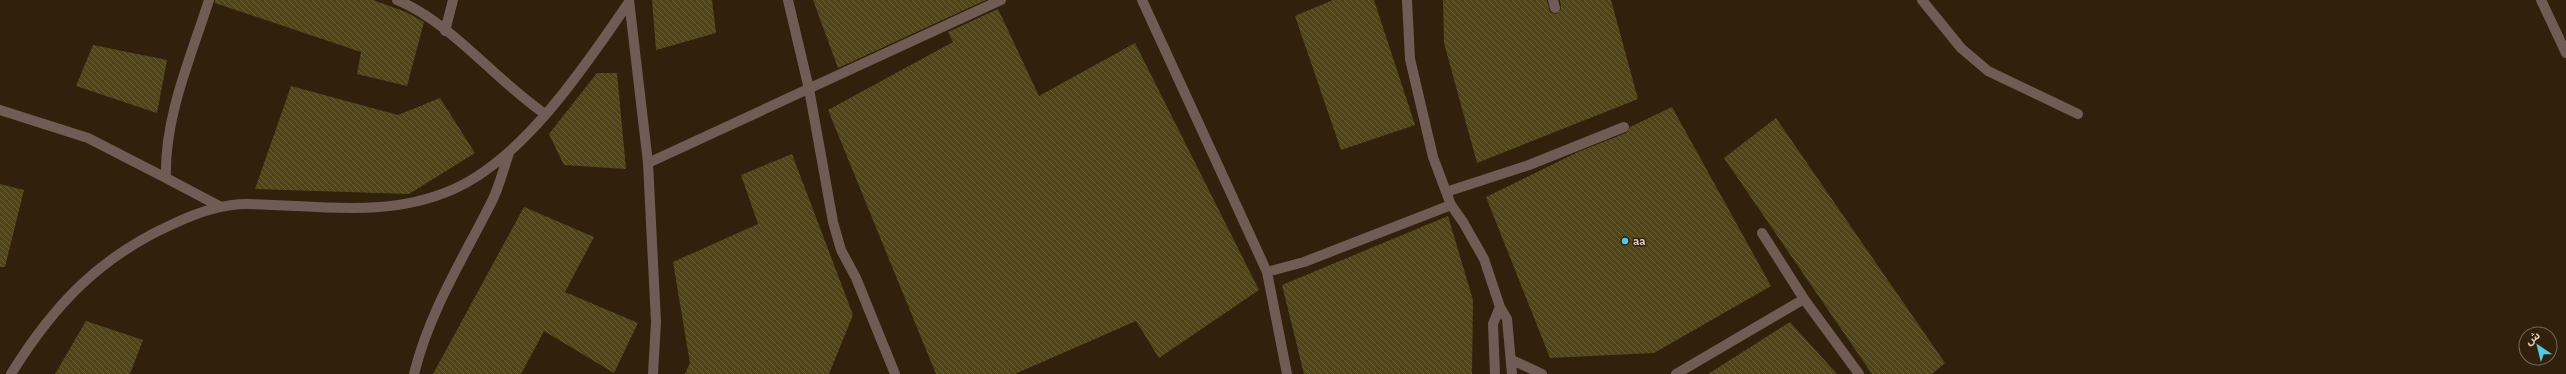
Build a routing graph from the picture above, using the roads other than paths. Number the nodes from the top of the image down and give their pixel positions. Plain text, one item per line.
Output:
1 (209, 0) edge
2 (397, 0) edge
3 (453, 0) edge
4 (788, 0) edge
5 (1001, 0) edge
6 (1142, 0) edge
7 (1407, 0) edge
8 (1922, 0) edge
9 (2541, 0) edge
10 (629, 1) edge
11 (445, 31) junction
12 (2566, 53) edge
13 (809, 89) junction
14 (0, 110) edge
15 (545, 114) junction
16 (2078, 114) dead end
17 (1624, 127) dead end
18 (509, 153) junction
19 (648, 163) junction
20 (166, 178) junction
21 (1446, 192) junction
22 (1451, 205) junction
23 (221, 207) junction
24 (1762, 233) dead end
25 (1267, 272) junction
26 (1804, 299) junction
27 (1500, 308) junction
28 (1512, 360) junction
29 (11, 374) edge
30 (414, 374) edge
31 (653, 374) edge
32 (895, 374) edge
33 (1287, 374) edge
34 (1495, 374) edge
35 (1512, 374) edge
36 (1542, 374) edge
37 (1676, 374) edge
38 (1859, 374) edge

1 - 20 street
2 - 11 street
3 - 11 street
4 - 13 street
5 - 13 street
6 - 25 street
7 - 21 street
8 - 16 street
9 - 12 street
10 - 15 street
10 - 19 street
11 - 15 street
13 - 19 street
13 - 32 street
14 - 20 street
15 - 18 street
17 - 21 street
18 - 23 street
18 - 30 street
19 - 31 street
20 - 23 street
21 - 22 street
22 - 25 street
22 - 27 street
23 - 29 street
24 - 26 street
25 - 33 street
26 - 37 street
26 - 38 street
27 - 28 street
27 - 34 street
28 - 35 street
28 - 36 street

